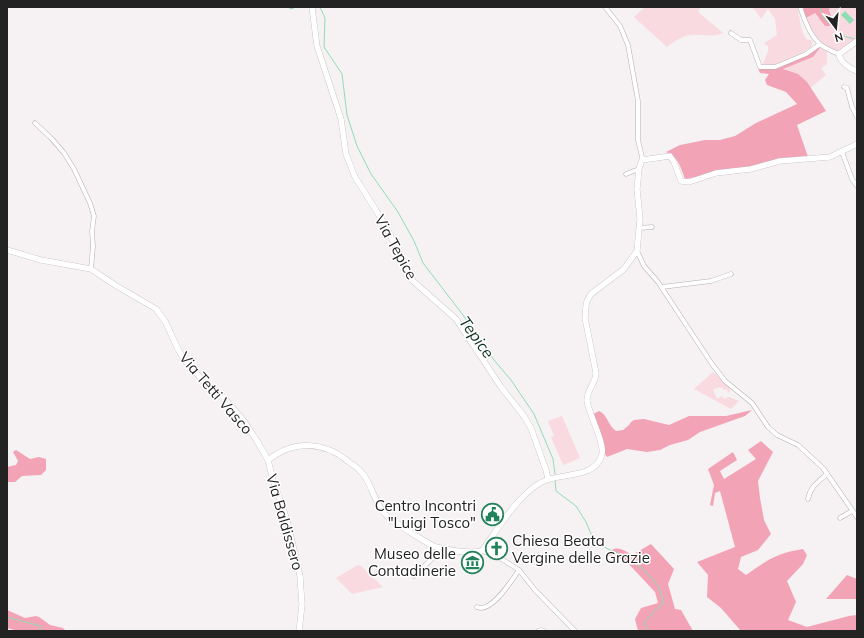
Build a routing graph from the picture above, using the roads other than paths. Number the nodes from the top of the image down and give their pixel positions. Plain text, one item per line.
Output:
1 (312, 7) edge
2 (605, 7) edge
3 (800, 7) edge
4 (731, 32) dead end
5 (857, 41) edge
6 (820, 44) junction
7 (839, 54) junction
8 (857, 71) edge
9 (844, 87) dead end
10 (857, 117) edge
11 (35, 123) dead end
12 (857, 144) edge
13 (842, 152) junction
14 (644, 159) junction
15 (639, 169) junction
16 (626, 174) dead end
17 (857, 186) edge
18 (639, 228) junction
19 (652, 228) dead end
20 (7, 250) edge
21 (637, 251) junction
22 (91, 269) junction
23 (731, 274) dead end
24 (662, 287) junction
25 (268, 460) junction
26 (827, 474) junction
27 (549, 479) junction
28 (808, 500) dead end
29 (852, 511) junction
30 (857, 517) edge
31 (840, 518) dead end
32 (441, 548) junction
33 (482, 551) junction
34 (519, 570) junction
35 (414, 576) dead end
36 (477, 607) dead end
37 (299, 631) edge
38 (538, 631) edge
39 (544, 631) edge
40 (575, 631) edge

1 - 27 street, Via Tepice
2 - 14 street
3 - 6 street
4 - 6 street
5 - 7 street
6 - 7 street
7 - 8 street
9 - 10 street
11 - 22 street
12 - 13 street
13 - 14 street
13 - 17 street
14 - 15 street
15 - 16 street
15 - 18 street
18 - 19 street
18 - 21 street
20 - 22 street
21 - 24 street
21 - 27 street
22 - 25 street, Via Tetti Vasco
23 - 24 street
24 - 26 street
25 - 32 street
25 - 37 street, Via Baldissero
26 - 28 street
26 - 29 street
27 - 33 street
29 - 30 street
29 - 31 street
32 - 33 street
32 - 35 street
33 - 34 street
34 - 36 street
34 - 40 street
38 - 39 street

